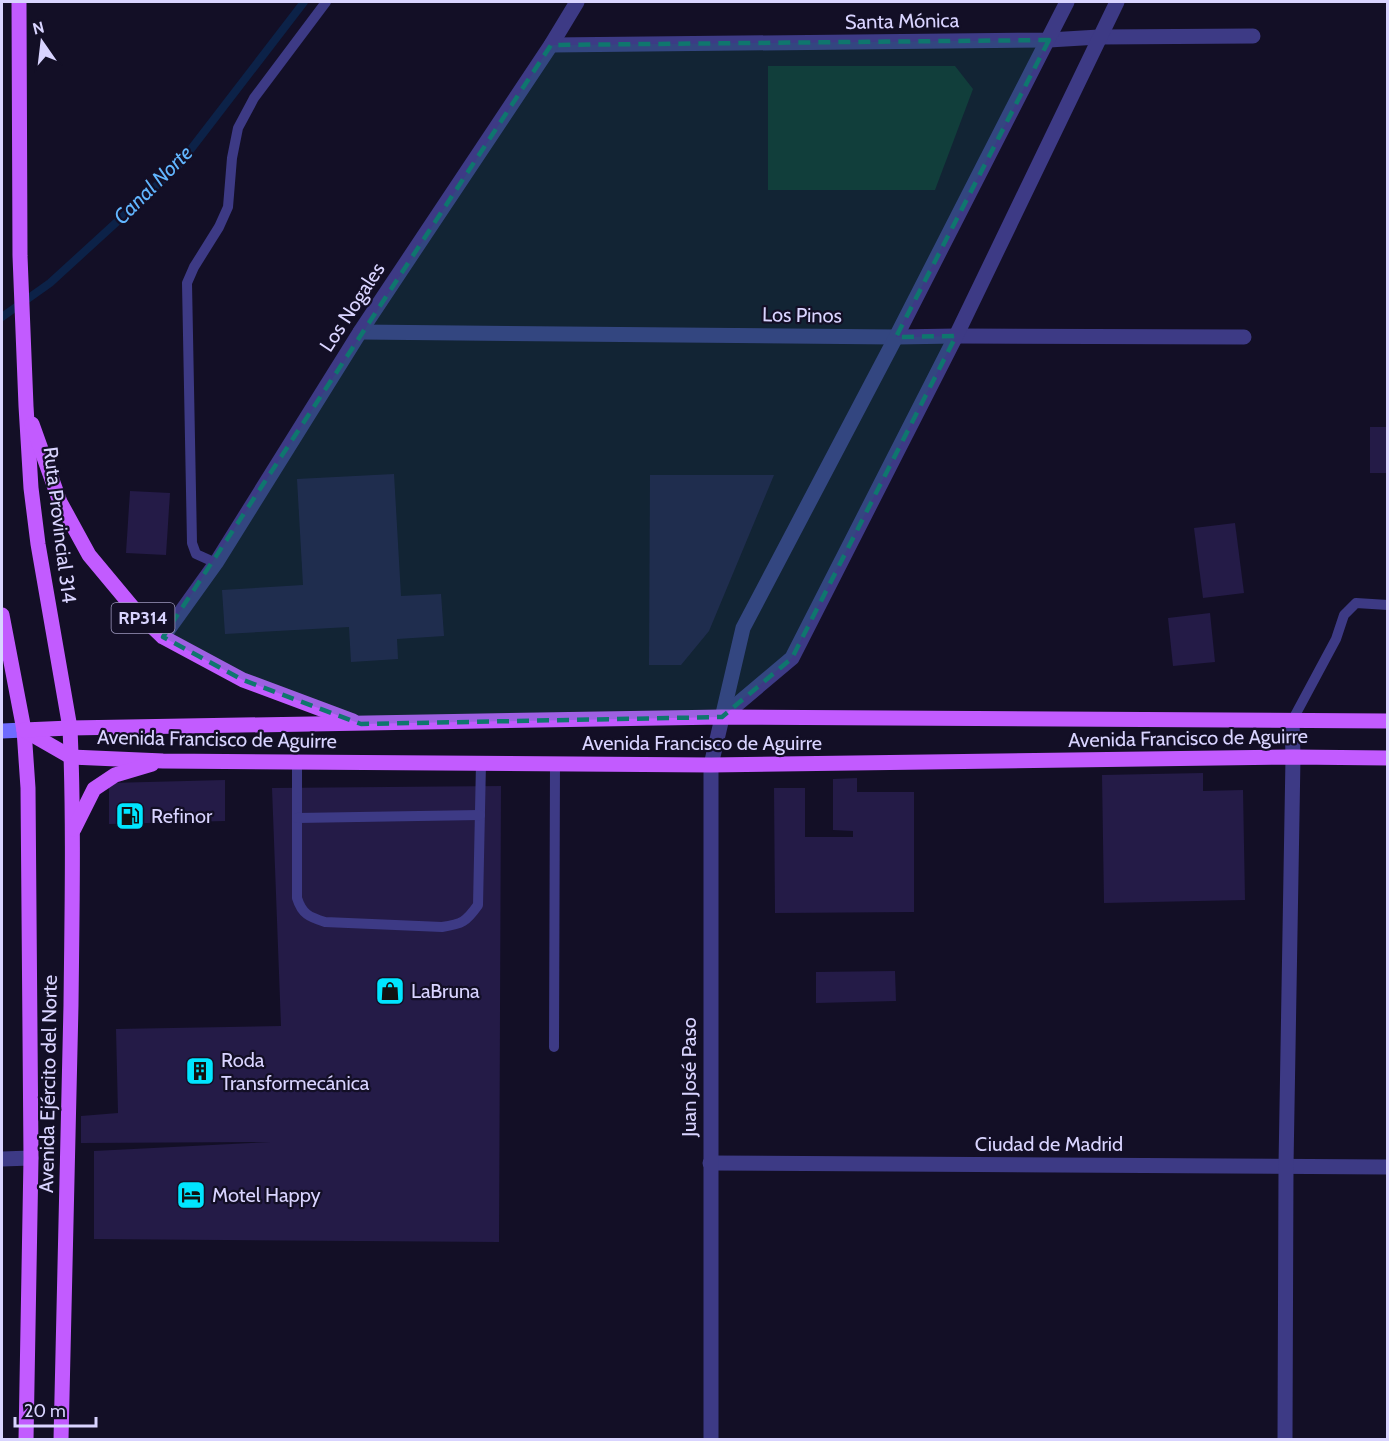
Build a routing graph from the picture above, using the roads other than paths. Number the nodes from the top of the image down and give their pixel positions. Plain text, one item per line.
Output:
1 (19, 2) edge
2 (326, 2) edge
3 (577, 2) edge
4 (1067, 2) edge
5 (1116, 2) edge
6 (1253, 36) dead end
7 (1099, 38) junction
8 (1049, 40) junction
9 (551, 45) junction
10 (360, 332) junction
11 (956, 336) junction
12 (896, 337) junction
13 (1244, 337) dead end
14 (26, 406) junction
15 (216, 563) junction
16 (1388, 605) edge
17 (2, 615) edge
18 (163, 637) junction
19 (722, 717) junction
20 (1292, 721) junction
21 (1388, 721) edge
22 (361, 724) junction
23 (70, 728) junction
24 (24, 730) junction
25 (2, 731) edge
26 (71, 757) junction
27 (1293, 757) junction
28 (1388, 758) edge
29 (163, 761) junction
30 (297, 762) junction
31 (481, 763) junction
32 (555, 764) junction
33 (711, 765) junction
34 (480, 815) junction
35 (297, 818) junction
36 (73, 831) junction
37 (554, 1047) dead end
38 (31, 1158) junction
39 (2, 1159) edge
40 (710, 1163) junction
41 (1286, 1166) junction
42 (1388, 1167) edge
43 (26, 1440) edge
44 (61, 1440) edge
45 (711, 1440) edge
46 (1285, 1440) edge

1 - 14 main road, Ruta Provincial 314 / RP314
2 - 15 lane
3 - 9 street, Los Nogales
4 - 8 street, Juan José Paso
5 - 7 street
6 - 7 street, Santa Mónica
7 - 8 street, Santa Mónica
7 - 11 street
8 - 9 street, Santa Mónica
8 - 12 street, Juan José Paso
9 - 10 street, Los Nogales
10 - 12 street, Los Pinos
10 - 15 street, Los Nogales
11 - 12 street, Los Pinos
11 - 13 street, Los Pinos
11 - 19 street
12 - 19 street, Juan José Paso
14 - 18 main road, RP314
14 - 23 main road, Ruta Provincial 314 / RP314
15 - 18 street, Los Nogales
16 - 20 lane
17 - 24 main road
18 - 22 main road, RP314
19 - 20 main road, Avenida Francisco de Aguirre
19 - 22 main road, Avenida Francisco de Aguirre
19 - 33 street, Juan José Paso
20 - 21 main road, Avenida Francisco de Aguirre
20 - 27 street
22 - 23 main road, Avenida Francisco de Aguirre
23 - 24 main road, Avenida Francisco de Aguirre
23 - 26 main road, Avenida Ejército del Norte
24 - 25 main road, Avenida Francisco de Aguirre
24 - 26 main road, Avenida Francisco de Aguirre
24 - 38 main road, Avenida Ejército del Norte
26 - 29 main road, Avenida Francisco de Aguirre
26 - 36 main road, Avenida Ejército del Norte
27 - 28 main road, Avenida Francisco de Aguirre
27 - 33 main road, Avenida Francisco de Aguirre
27 - 41 street
29 - 30 main road, Avenida Francisco de Aguirre
29 - 36 main road
30 - 31 main road, Avenida Francisco de Aguirre
30 - 35 lane
31 - 32 main road, Avenida Francisco de Aguirre
31 - 34 lane
32 - 33 main road, Avenida Francisco de Aguirre
32 - 37 lane
33 - 40 street, Juan José Paso
34 - 35 lane
34 - 35 lane
36 - 44 main road, Avenida Ejército del Norte
38 - 39 street
38 - 43 main road, Avenida Ejército del Norte
40 - 41 street, Ciudad de Madrid
40 - 45 street, Juan José Paso
41 - 42 street, Ciudad de Madrid
41 - 46 street

